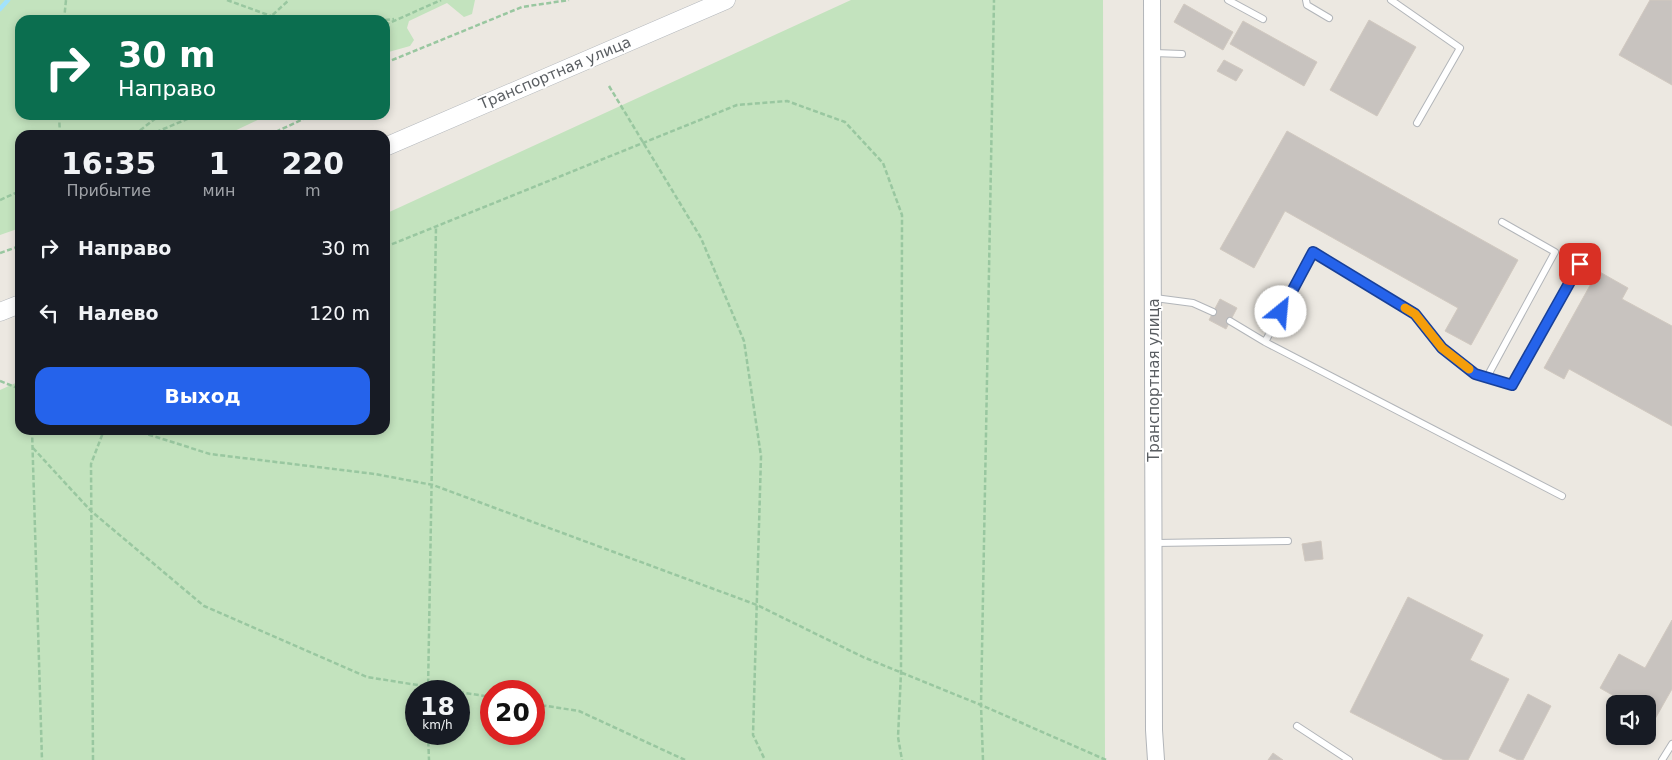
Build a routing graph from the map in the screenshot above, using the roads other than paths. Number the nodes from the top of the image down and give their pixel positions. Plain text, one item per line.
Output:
1 (726, 0) edge
2 (1152, 0) edge
3 (1228, 0) edge
4 (1306, 0) edge
5 (1391, 0) edge
6 (1329, 18) dead end
7 (1263, 19) dead end
8 (1152, 53) junction
9 (1182, 54) dead end
10 (1417, 123) dead end
11 (390, 145) edge
12 (1502, 222) dead end
13 (1580, 264) dead end
14 (1154, 298) junction
15 (15, 306) edge
16 (0, 312) edge
17 (1213, 312) dead end
18 (1230, 321) dead end
19 (1265, 342) junction
20 (1487, 377) junction
21 (1562, 496) dead end
22 (1288, 541) dead end
23 (1155, 543) junction
24 (1297, 726) dead end
25 (1672, 744) edge
26 (1156, 760) edge
27 (1349, 760) edge
28 (1662, 760) edge

1 - 11 main road, Транспортная улица
2 - 8 street, Транспортная улица
3 - 7 lane
4 - 6 lane
5 - 10 lane
8 - 9 lane
8 - 14 street, Транспортная улица
12 - 20 lane
13 - 20 lane
14 - 17 lane
14 - 23 street, Транспортная улица
15 - 16 main road
18 - 19 lane
19 - 20 lane
19 - 21 lane
22 - 23 lane
23 - 26 street, Транспортная улица
24 - 27 lane
25 - 28 lane

